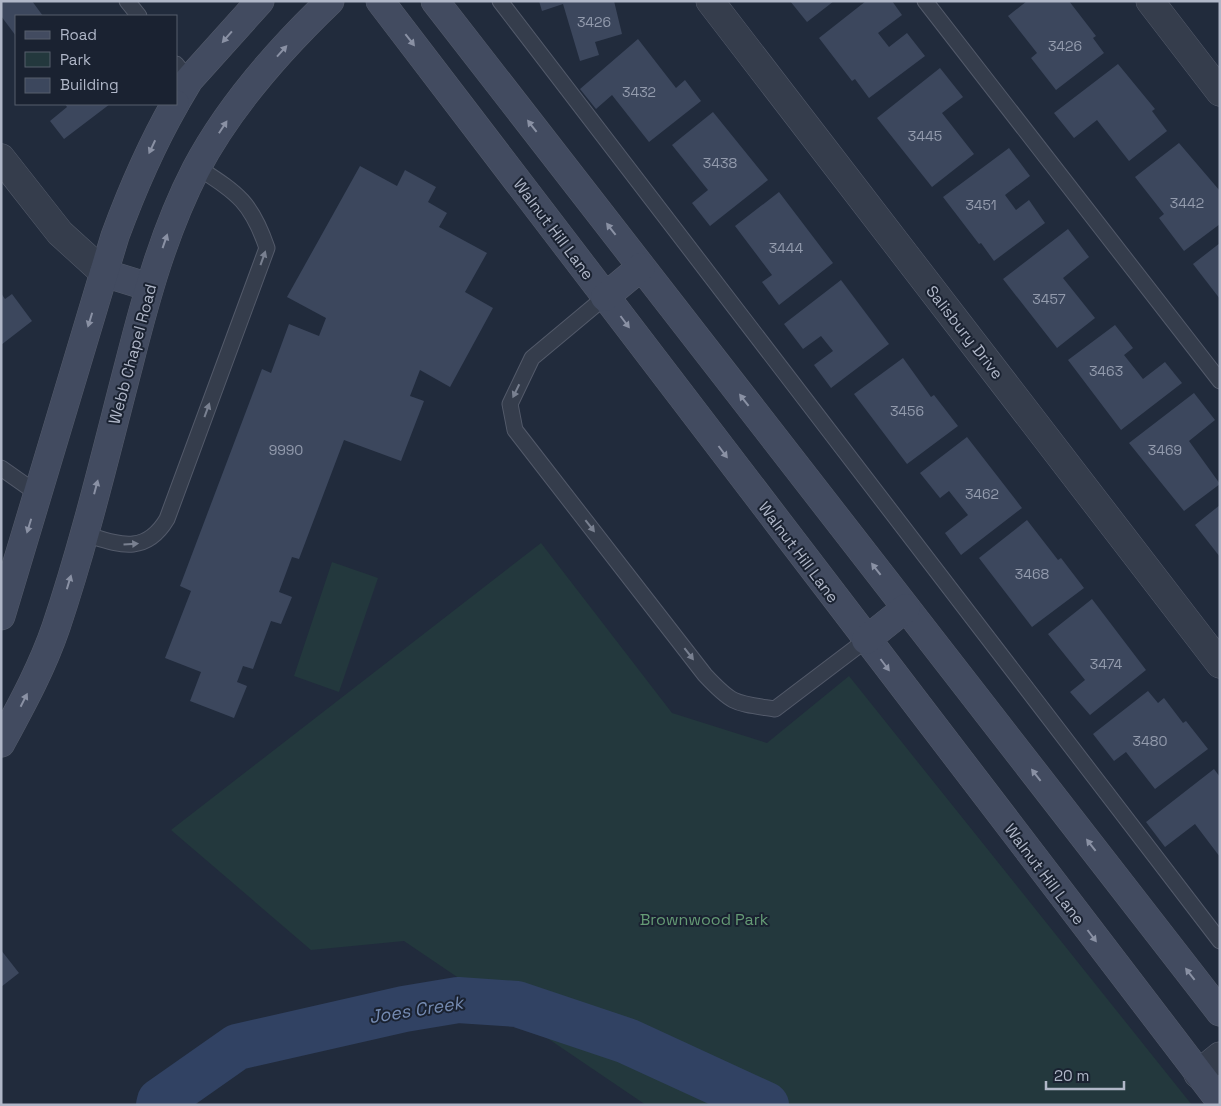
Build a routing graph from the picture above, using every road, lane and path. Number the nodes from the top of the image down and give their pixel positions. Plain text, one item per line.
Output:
1 (127, 1) edge
2 (260, 1) edge
3 (330, 1) edge
4 (380, 1) edge
5 (435, 1) edge
6 (456, 1) edge
7 (500, 1) edge
8 (710, 1) edge
9 (925, 1) edge
10 (1150, 1) edge
11 (138, 15) edge
12 (472, 50) junction
13 (179, 88) edge
14 (1220, 92) edge
15 (171, 105) edge
16 (1, 158) edge
17 (197, 167) junction
18 (641, 267) junction
19 (104, 273) junction
20 (149, 287) junction
21 (605, 297) junction
22 (1220, 381) edge
23 (1, 468) edge
24 (38, 494) junction
25 (84, 534) junction
26 (906, 608) junction
27 (1, 616) edge
28 (866, 640) junction
29 (1220, 664) edge
30 (1, 743) edge
31 (1220, 941) edge
32 (1220, 1012) edge
33 (1220, 1056) edge
34 (1198, 1074) junction
35 (1220, 1101) edge

1 - 11 lane
2 -> 13 main road
17 -> 3 main road, Webb Chapel Road
4 -> 21 main road, Walnut Hill Lane
5 - 12 main road
6 - 12 main road
7 - 31 lane
8 - 29 street, Salisbury Drive
9 - 22 lane
10 - 14 street
18 -> 12 main road
15 -> 19 main road
16 - 19 street
20 -> 17 main road, Webb Chapel Road
25 -> 17 lane
18 - 21 main road
26 -> 18 main road
19 - 20 main road
19 -> 24 main road
25 -> 20 main road, Webb Chapel Road
21 -> 28 main road, Walnut Hill Lane
21 -> 28 lane
23 - 24 lane
24 -> 27 main road
30 -> 25 main road, Webb Chapel Road
26 - 28 main road
32 -> 26 main road
28 -> 34 main road, Walnut Hill Lane
33 - 34 street
34 - 35 main road, Walnut Hill Lane

